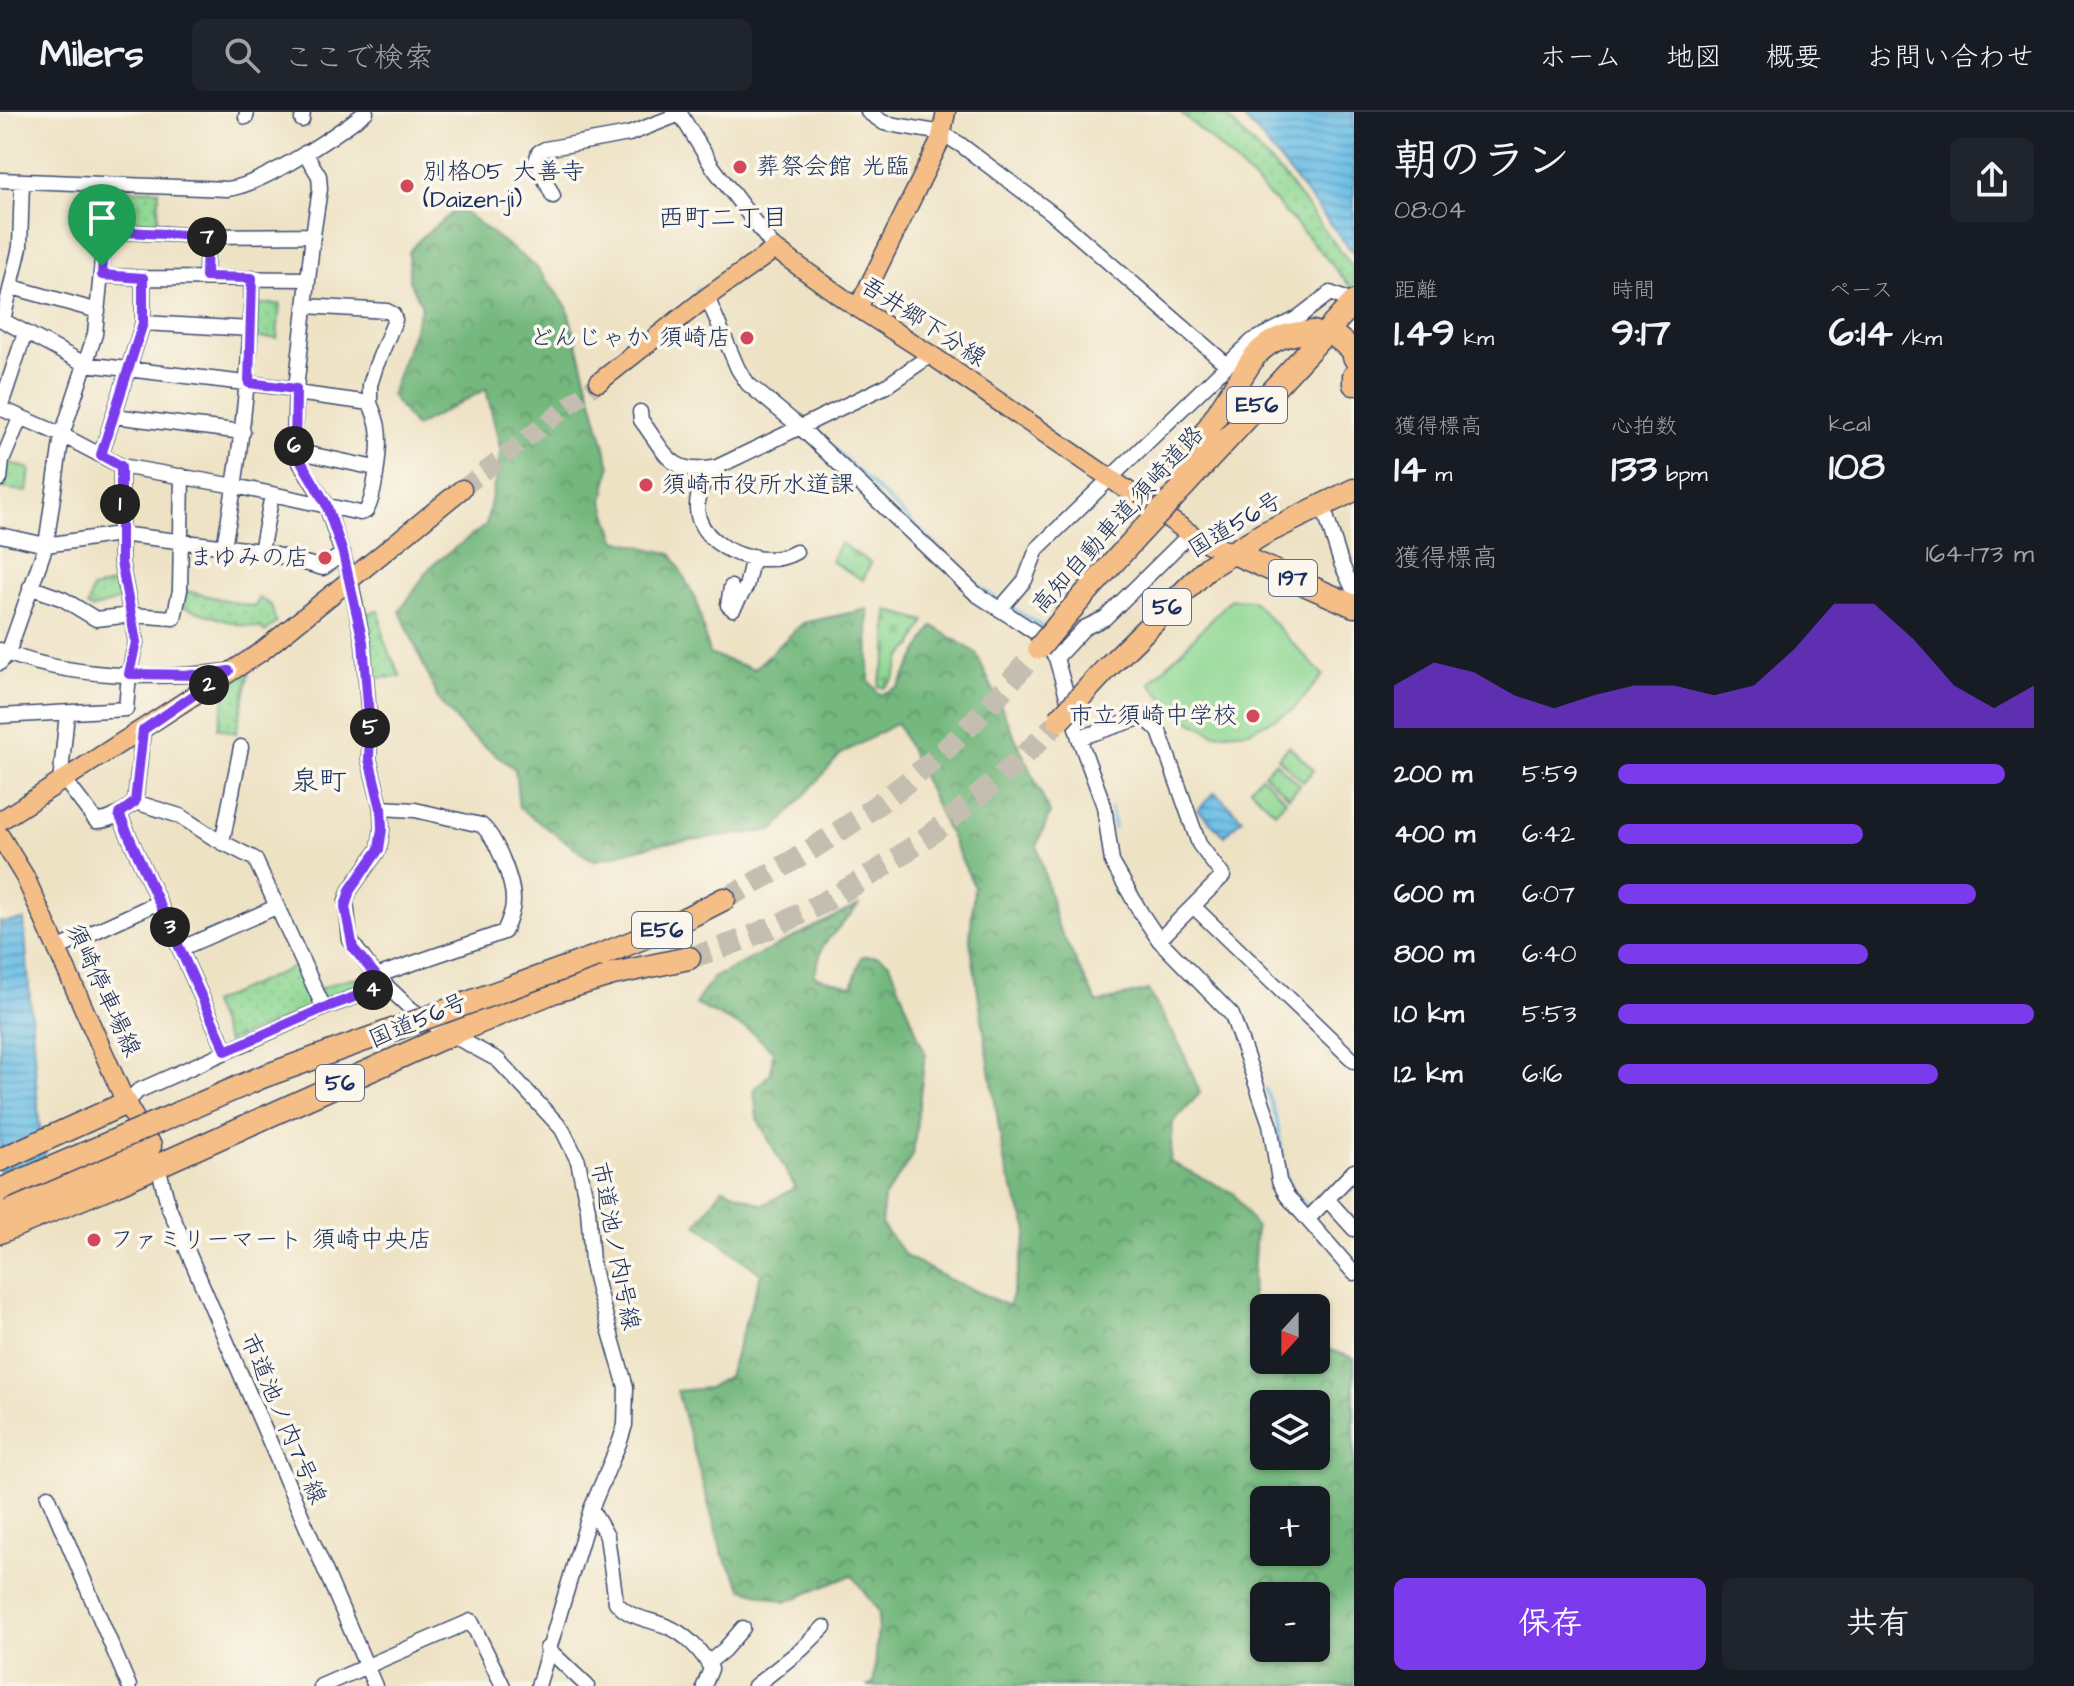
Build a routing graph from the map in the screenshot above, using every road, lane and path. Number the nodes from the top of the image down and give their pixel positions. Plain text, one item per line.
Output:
1 (366, 112) edge
2 (868, 112) edge
3 (946, 112) edge
4 (680, 113) edge
5 (942, 133) junction
6 (305, 153) junction
7 (0, 180) edge
8 (22, 182) junction
9 (105, 185) junction
10 (553, 196) dead end
11 (105, 231) junction
12 (313, 235) junction
13 (207, 236) junction
14 (775, 249) junction
15 (102, 275) junction
16 (206, 277) junction
17 (143, 278) junction
18 (252, 278) junction
19 (308, 279) junction
20 (12, 287) junction
21 (707, 297) junction
22 (1347, 304) edge
23 (306, 306) junction
24 (858, 308) junction
25 (98, 311) junction
26 (1, 319) edge
27 (143, 323) junction
28 (251, 329) junction
29 (1313, 332) dead end
30 (25, 333) junction
31 (1336, 337) dead end
32 (931, 355) junction
33 (1354, 357) edge
34 (85, 364) junction
35 (1227, 365) junction
36 (129, 372) junction
37 (1354, 376) edge
38 (599, 382) tunnel mouth
39 (249, 383) junction
40 (1354, 384) edge
41 (296, 391) junction
42 (370, 403) junction
43 (0, 408) edge
44 (640, 412) dead end
45 (114, 416) junction
46 (20, 418) junction
47 (800, 427) junction
48 (243, 432) junction
49 (62, 435) junction
50 (295, 451) junction
51 (101, 455) junction
52 (121, 466) junction
53 (717, 467) junction
54 (375, 468) junction
55 (182, 476) junction
56 (1113, 478) junction
57 (0, 479) edge
58 (235, 486) junction
59 (462, 489) tunnel mouth
60 (1354, 490) edge
61 (272, 495) junction
62 (1166, 498) junction
63 (326, 504) junction
64 (1323, 506) junction
65 (1276, 528) junction
66 (119, 534) junction
67 (1190, 534) junction
68 (0, 535) edge
69 (180, 541) junction
70 (46, 545) junction
71 (224, 546) junction
72 (261, 551) junction
73 (796, 552) dead end
74 (1231, 552) junction
75 (343, 553) junction
76 (753, 556) junction
77 (350, 578) junction
78 (1302, 582) junction
79 (30, 587) junction
80 (731, 587) dead end
81 (1354, 591) edge
82 (1354, 606) edge
83 (1000, 609) junction
84 (132, 615) junction
85 (3, 655) edge
86 (1042, 655) junction
87 (229, 671) junction
88 (129, 674) junction
89 (67, 713) junction
90 (0, 716) edge
91 (1057, 723) tunnel mouth
92 (143, 730) junction
93 (1079, 738) junction
94 (241, 747) dead end
95 (64, 781) junction
96 (135, 802) junction
97 (381, 808) junction
98 (119, 814) junction
99 (0, 821) edge
100 (0, 836) edge
101 (222, 843) junction
102 (724, 899) tunnel mouth
103 (159, 902) junction
104 (1193, 906) junction
105 (276, 907) junction
106 (1159, 940) junction
107 (57, 949) junction
108 (180, 949) junction
109 (689, 958) tunnel mouth
110 (380, 981) junction
111 (324, 1008) junction
112 (451, 1034) junction
113 (226, 1051) junction
114 (1354, 1061) edge
115 (126, 1103) junction
116 (154, 1156) junction
117 (0, 1160) edge
118 (1354, 1171) edge
119 (0, 1190) edge
120 (1327, 1199) junction
121 (0, 1210) edge
122 (1308, 1219) junction
123 (1354, 1229) edge
124 (0, 1232) edge
125 (1354, 1273) edge
126 (48, 1496) dead end
127 (591, 1509) junction
128 (824, 1627) dead end
129 (743, 1628) dead end
130 (547, 1648) junction
131 (708, 1663) junction
132 (366, 1665) junction
133 (129, 1686) edge
134 (321, 1686) edge
135 (375, 1686) edge
136 (503, 1686) edge
137 (538, 1686) edge
138 (587, 1686) edge
139 (704, 1686) edge
140 (755, 1686) edge

1 - 6 street
2 - 5 street
3 - 5 main road
4 - 10 street
4 - 14 street
5 - 24 main road
5 - 35 street
6 - 9 street
6 - 12 street
7 - 8 street
8 - 9 street
8 - 20 street
9 - 11 street
11 - 13 street
11 - 15 street
12 - 13 street
12 - 19 street
13 - 16 street
14 - 21 main road
14 - 24 main road, 吾井郷下分線
15 - 17 street
15 - 25 street
16 - 17 street
16 - 18 street
17 - 27 street
18 - 19 street
18 - 28 street
19 - 23 street
20 - 25 street
20 - 26 street
21 - 38 main road
21 - 47 street
22 - 35 street
22 - 62 highway, 高知自動車道;須崎道路 / E56
23 - 41 street
23 - 42 street
24 - 32 main road, 吾井郷下分線
25 - 34 street
26 - 30 street
27 - 28 street
27 - 36 street
28 - 39 street
29 - 62 highway
30 - 34 street
30 - 43 street
31 - 33 highway
32 - 47 street
32 - 56 main road, 吾井郷下分線
34 - 36 street
34 - 49 street
35 - 56 street
36 - 39 street
36 - 45 street
37 - 40 highway
39 - 41 street
39 - 48 street
41 - 42 street
41 - 50 street
42 - 54 street
43 - 46 street
44 - 53 street
45 - 48 street
45 - 51 street
46 - 49 street
46 - 57 street
47 - 53 street
47 - 83 street
48 - 58 street
49 - 51 street
49 - 70 street
50 - 54 street
50 - 63 street, 市道池ノ内1号線
51 - 52 street
52 - 55 street
52 - 66 street
53 - 76 street
54 - 63 street
55 - 58 street
55 - 69 street
56 - 67 main road, 吾井郷下分線
56 - 83 street
58 - 61 street
58 - 71 street
59 - 77 main road
60 - 64 highway, 国道56号 / 56
61 - 63 street
61 - 72 street
62 - 86 highway, 高知自動車道;須崎道路, bridge
63 - 75 street, 市道池ノ内1号線
64 - 65 highway, 国道56号 / 56
64 - 81 street
65 - 74 highway, 国道56号 / 56
65 - 78 highway
66 - 69 street
66 - 70 street
66 - 84 street
67 - 74 main road, 吾井郷下分線
67 - 86 street
68 - 70 street
69 - 71 street
69 - 84 street
70 - 79 street
71 - 72 street
72 - 75 street
73 - 76 street
74 - 78 highway, 197
74 - 91 highway, 国道56号 / 56, bridge
75 - 77 street, 市道池ノ内1号線
76 - 80 street
77 - 87 main road
77 - 97 street, 市道池ノ内1号線
78 - 82 highway, 197
79 - 84 street
79 - 85 street
83 - 86 street
84 - 88 street
85 - 88 street
86 - 93 street
87 - 88 street
87 - 92 main road
88 - 89 street
89 - 90 street
89 - 95 street
92 - 95 main road
92 - 96 street
93 - 104 street
93 - 106 street
94 - 101 street
95 - 98 street
95 - 99 main road
96 - 98 street
96 - 101 street
97 - 110 street, 市道池ノ内1号線
97 - 110 street
98 - 103 street
100 - 107 main road, 須崎停車場線
101 - 105 street
102 - 119 highway, E56, bridge
103 - 107 street
103 - 108 street
104 - 106 street
104 - 114 street
105 - 108 street
105 - 111 street
106 - 122 street
107 - 115 main road, 須崎停車場線
108 - 113 street
109 - 112 highway, 国道56号 / 56
110 - 111 street
110 - 112 street, 市道池ノ内1号線
111 - 113 street
112 - 116 highway, 国道56号 / 56
112 - 127 street, 市道池ノ内1号線
113 - 115 street
115 - 116 main road, 須崎停車場線
115 - 117 highway
116 - 121 highway
116 - 124 highway, 国道56号 / 56
116 - 132 street, 市道池ノ内7号線
118 - 120 street
120 - 122 street
120 - 123 street
122 - 125 street
126 - 133 street
127 - 130 street, 市道池ノ内1号線
127 - 131 street
128 - 140 street
129 - 131 street
130 - 137 street, 市道池ノ内1号線
130 - 138 street
131 - 139 street
132 - 134 street
132 - 135 street, 市道池ノ内7号線
132 - 136 street

